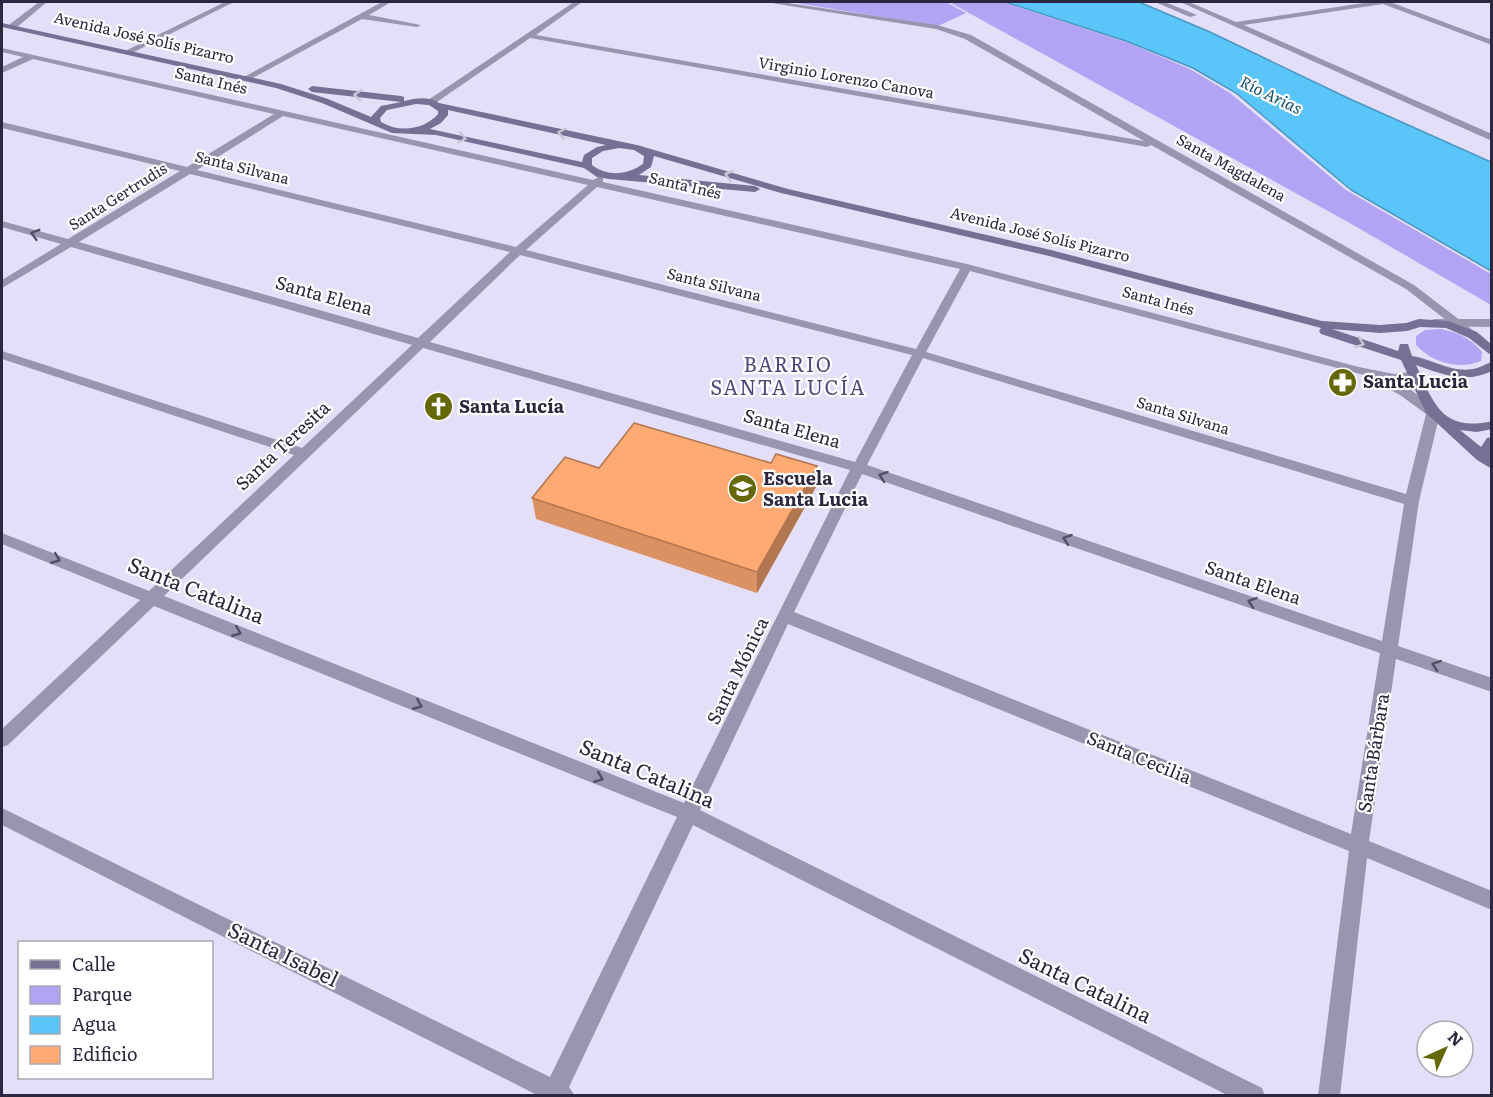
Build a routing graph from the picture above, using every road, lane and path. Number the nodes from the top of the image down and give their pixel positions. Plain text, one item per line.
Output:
1 (43, 2) edge
2 (230, 2) edge
3 (387, 2) edge
4 (578, 2) edge
5 (769, 2) edge
6 (1159, 2) edge
7 (1184, 2) edge
8 (1383, 2) edge
9 (360, 16) junction
10 (1236, 24) junction
11 (2, 25) edge
12 (417, 25) dead end
13 (13, 26) junction
14 (530, 36) junction
15 (1491, 43) edge
16 (2, 50) edge
17 (129, 51) junction
18 (31, 57) junction
19 (2, 70) edge
20 (246, 78) junction
21 (278, 86) junction
22 (416, 101) junction
23 (435, 104) junction
24 (280, 114) junction
25 (2, 125) edge
26 (392, 131) junction
27 (367, 132) junction
28 (1491, 138) edge
29 (620, 145) junction
30 (1158, 146) junction
31 (644, 150) junction
32 (189, 170) junction
33 (591, 173) junction
34 (609, 176) joint
35 (623, 176) junction
36 (785, 191) junction
37 (2, 224) edge
38 (69, 244) junction
39 (518, 251) junction
40 (967, 267) junction
41 (2, 285) edge
42 (1285, 316) junction
43 (1435, 323) junction
44 (1457, 323) junction
45 (1491, 323) edge
46 (1407, 327) junction
47 (1473, 335) junction
48 (421, 342) junction
49 (1491, 352) edge
50 (918, 353) junction
51 (1404, 353) junction
52 (2, 355) edge
53 (1491, 366) edge
54 (1358, 371) junction
55 (1414, 374) junction
56 (1433, 413) junction
57 (1491, 425) edge
58 (1491, 441) edge
59 (302, 453) junction
60 (1487, 460) edge
61 (860, 468) junction
62 (1412, 501) junction
63 (2, 538) edge
64 (151, 597) junction
65 (786, 616) junction
66 (1390, 649) junction
67 (1491, 685) edge
68 (2, 740) edge
69 (690, 814) junction
70 (2, 816) edge
71 (1359, 846) junction
72 (1491, 902) edge
73 (557, 1094) edge
74 (1254, 1095) edge
75 (1329, 1095) edge

1 - 13 street
2 - 17 street
3 - 9 street
4 - 14 street
5 - 30 street, Santa Magdalena
6 - 10 street
7 - 10 street
8 - 10 street
8 - 15 street
9 - 12 street
9 - 20 street
10 - 28 street
11 - 13 main road, Avenida José Solís Pizarro
13 - 17 main road, Avenida José Solís Pizarro
14 - 23 street
14 - 30 street, Virginio Lorenzo Canova
16 - 18 street, Santa Inés
17 - 20 main road, Avenida José Solís Pizarro
18 - 19 street
18 - 24 street, Santa Inés
20 - 21 main road, Avenida José Solís Pizarro
22 -> 21 main road, Avenida José Solís Pizarro
21 - 26 main road, Avenida José Solís Pizarro
22 - 23 main road, Avenida José Solís Pizarro
22 - 26 main road, Avenida José Solís Pizarro
23 - 26 main road
29 -> 23 main road, Avenida José Solís Pizarro
24 - 27 street, Santa Inés
24 - 32 street, Santa Gertrudis
25 - 32 street, Santa Silvana
26 - 27 street, Santa Inés
26 - 27 main road
26 - 33 street, Santa Inés
26 -> 33 main road, Avenida José Solís Pizarro
29 - 31 main road, Avenida José Solís Pizarro
29 - 33 main road, Avenida José Solís Pizarro
30 - 44 street, Santa Magdalena
31 - 35 main road, Avenida José Solís Pizarro
36 -> 31 main road, Avenida José Solís Pizarro
32 - 38 street, Santa Gertrudis
32 - 39 street, Santa Silvana
33 - 34 street, Avenida José Solís Pizarro
33 - 39 street, Santa Teresita
33 - 40 street, Santa Inés
34 - 35 main road, Avenida José Solís Pizarro
35 - 36 main road, Avenida José Solís Pizarro
36 - 42 main road, Avenida José Solís Pizarro
38 -> 37 street, Santa Elena
38 - 41 street, Santa Gertrudis
38 - 48 street, Santa Elena
39 - 48 street, Santa Teresita
39 - 50 street, Santa Silvana
40 - 50 street, Santa Mónica
40 - 54 street, Santa Inés
42 - 46 main road, Avenida José Solís Pizarro
42 -> 51 main road, Avenida José Solís Pizarro
43 - 44 street
43 - 46 main road, Avenida José Solís Pizarro
43 - 47 main road
44 - 45 street
44 - 47 street, Santa Magdalena
46 - 51 main road
47 - 49 main road
48 - 59 street, Santa Teresita
48 - 61 street, Santa Elena
50 - 61 street, Santa Mónica
50 - 62 street, Santa Silvana
51 - 53 main road, Avenida José Solís Pizarro
51 - 55 main road
52 - 59 street
54 - 55 street, Santa Inés
54 - 56 street, Santa Inés
55 - 56 main road
56 - 57 main road
56 - 60 main road
56 - 62 street, Santa Bárbara
58 - 60 main road
59 - 64 street, Santa Teresita
61 - 65 street, Santa Mónica
66 -> 61 street, Santa Elena
62 - 66 street, Santa Bárbara
63 -> 64 street, Santa Catalina
64 - 68 street, Santa Teresita
64 -> 69 street, Santa Catalina
65 - 69 street, Santa Mónica
65 - 71 street, Santa Cecilia
67 -> 66 street, Santa Elena
66 - 71 street, Santa Bárbara
69 - 73 street, Santa Mónica
69 - 74 street, Santa Catalina
70 - 73 street, Santa Isabel
71 - 72 street, Santa Cecilia
71 - 75 street, Santa Bárbara

